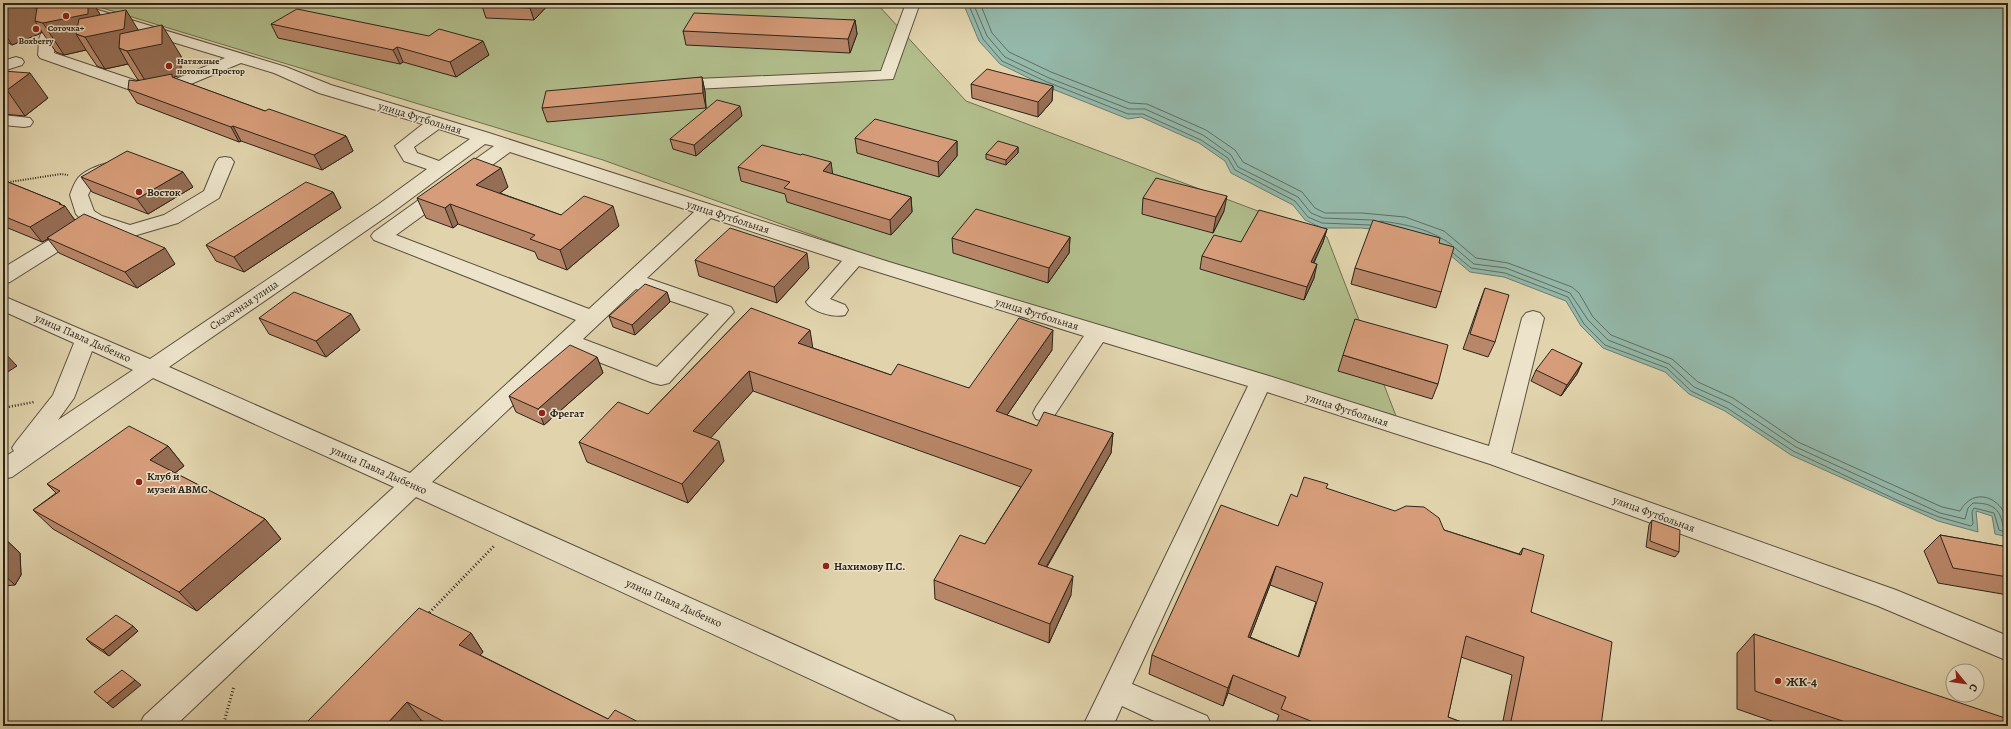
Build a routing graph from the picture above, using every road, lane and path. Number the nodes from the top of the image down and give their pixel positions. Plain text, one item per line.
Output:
1 (59, 3) edge
2 (913, 3) edge
3 (101, 16) junction
4 (239, 58) junction
5 (659, 86) edge
6 (3, 120) edge
7 (24, 122) dead end
8 (435, 124) junction
9 (483, 137) junction
10 (508, 145) junction
11 (120, 162) edge
12 (225, 162) dead end
13 (441, 168) junction
14 (86, 180) junction
15 (3, 183) edge
16 (708, 210) junction
17 (95, 220) junction
18 (856, 258) junction
19 (3, 278) edge
20 (632, 280) junction
21 (3, 303) edge
22 (838, 310) dead end
23 (591, 318) junction
24 (1533, 318) dead end
25 (1098, 332) junction
26 (86, 340) junction
27 (566, 341) junction
28 (151, 369) junction
29 (1261, 382) junction
30 (1044, 413) edge
31 (1498, 458) junction
32 (8, 466) edge
33 (412, 484) junction
34 (510, 529) junction
35 (422, 619) edge
36 (2008, 649) edge
37 (1116, 690) junction
38 (154, 726) edge
39 (943, 726) edge
40 (1098, 726) edge
41 (1197, 726) edge

1 - 3 street, улица Футбольная
2 - 5 street
3 - 4 street, улица Футбольная
3 - 4 street
4 - 8 street, улица Футбольная
6 - 7 street
8 - 9 street, улица Футбольная
8 - 13 street
9 - 10 street, улица Футбольная
9 - 13 street, Сказочная улица
10 - 16 street, улица Футбольная
10 - 23 street
11 - 14 street
12 - 17 street
13 - 28 street, Сказочная улица
14 - 15 path
14 - 17 street
16 - 18 street, улица Футбольная
16 - 20 street
17 - 19 street
18 - 22 street
18 - 25 street, улица Футбольная
20 - 23 street
20 - 27 street
21 - 26 street, улица Павла Дыбенко
23 - 27 street
24 - 31 street
25 - 29 street, улица Футбольная
25 - 30 street
26 - 28 street, улица Павла Дыбенко
26 - 32 street
27 - 33 street
28 - 32 street, Сказочная улица
28 - 33 street, улица Павла Дыбенко
29 - 31 street, улица Футбольная
29 - 37 street
31 - 36 street, улица Футбольная
33 - 34 street, улица Павла Дыбенко
33 - 38 street
34 - 35 path
34 - 39 street, улица Павла Дыбенко
37 - 40 street
37 - 41 street

